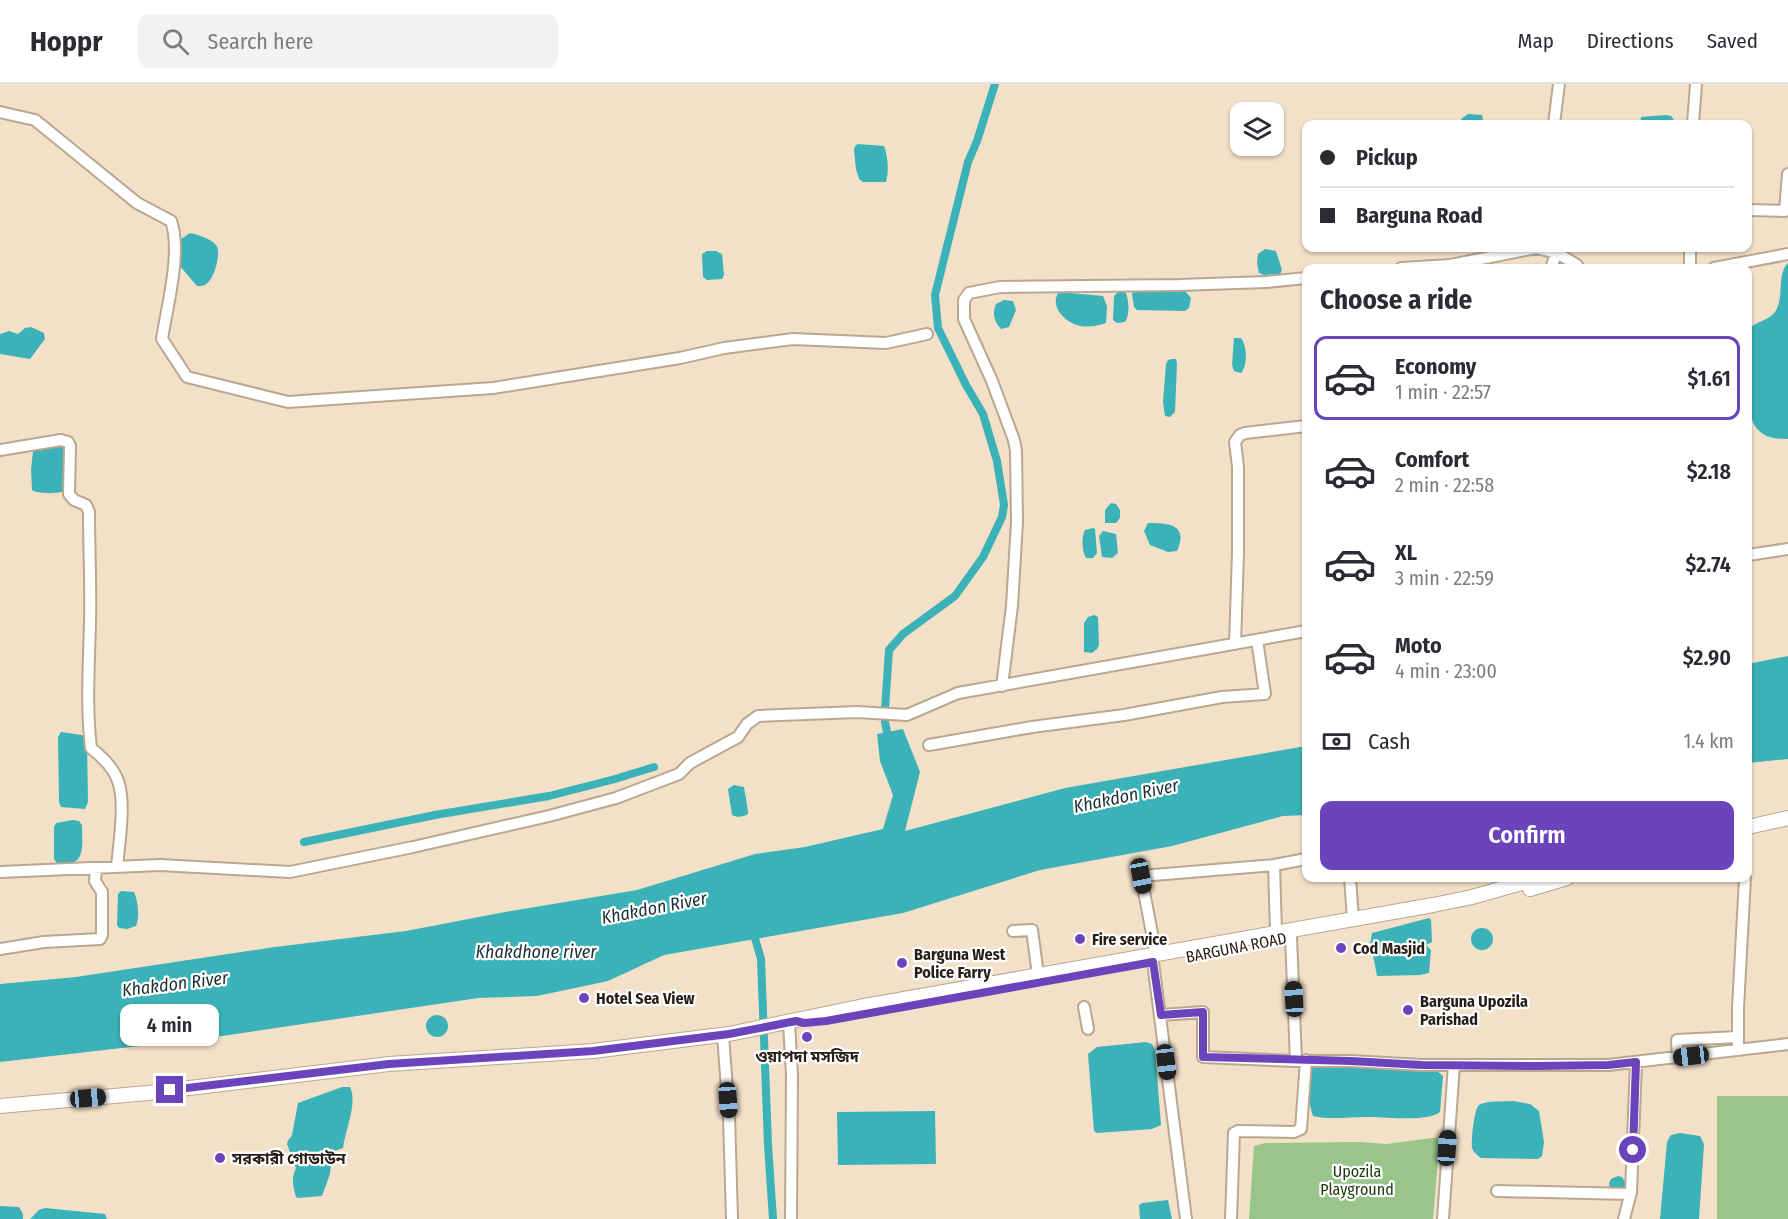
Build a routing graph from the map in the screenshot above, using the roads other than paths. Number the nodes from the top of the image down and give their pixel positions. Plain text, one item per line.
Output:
1 (1559, 84) edge
2 (1696, 84) edge
3 (0, 112) edge
4 (1554, 120) edge
5 (1693, 120) edge
6 (1788, 174) edge
7 (1752, 210) edge
8 (1516, 252) edge
9 (1560, 252) edge
10 (1788, 254) edge
11 (1455, 264) edge
12 (1576, 264) edge
13 (1735, 264) edge
14 (1302, 278) edge
15 (927, 334) dead end
16 (1302, 426) edge
17 (0, 450) edge
18 (1788, 549) edge
19 (1752, 554) edge
20 (1302, 632) edge
21 (1257, 640) junction
22 (1234, 644) junction
23 (1002, 686) junction
24 (929, 745) dead end
25 (1788, 818) edge
26 (1788, 824) edge
27 (1752, 826) edge
28 (1752, 832) edge
29 (1302, 860) edge
30 (1274, 865) junction
31 (117, 867) junction
32 (96, 868) junction
33 (0, 872) edge
34 (1350, 882) edge
35 (1525, 882) edge
36 (1553, 882) edge
37 (1745, 882) edge
38 (1353, 919) junction
39 (1013, 931) dead end
40 (1276, 932) junction
41 (1291, 937) junction
42 (0, 949) edge
43 (1154, 958) junction
44 (1038, 975) junction
45 (1084, 1007) dead end
46 (1161, 1015) junction
47 (787, 1023) junction
48 (1088, 1029) dead end
49 (726, 1034) junction
50 (1738, 1037) junction
51 (1788, 1044) edge
52 (1738, 1050) junction
53 (1678, 1057) junction
54 (1301, 1060) junction
55 (1636, 1062) junction
56 (1454, 1065) junction
57 (0, 1106) edge
58 (1497, 1191) dead end
59 (1630, 1194) junction
60 (732, 1219) edge
61 (791, 1219) edge
62 (1186, 1219) edge
63 (1231, 1219) edge
64 (1443, 1219) edge
65 (1624, 1219) edge

1 - 4 street
2 - 5 street
3 - 15 street
6 - 7 street
8 - 11 street
9 - 12 street
10 - 13 street
14 - 23 street
16 - 22 street
17 - 31 street
18 - 19 street
20 - 21 street
21 - 22 street
21 - 24 street
22 - 23 street
23 - 31 street
25 - 27 main road
26 - 28 main road
29 - 30 street
30 - 40 street
30 - 43 street
31 - 32 street
32 - 33 street
32 - 42 street
34 - 38 street
35 - 38 main road, BARGUNA ROAD
36 - 41 main road, BARGUNA ROAD
37 - 50 street
38 - 40 main road, BARGUNA ROAD
39 - 44 street
40 - 43 main road, BARGUNA ROAD
41 - 43 main road, BARGUNA ROAD
41 - 54 street
43 - 44 main road, BARGUNA ROAD
43 - 46 street
43 - 47 main road, BARGUNA ROAD
44 - 47 main road, BARGUNA ROAD
45 - 48 street
46 - 54 street
46 - 62 street
47 - 49 main road, BARGUNA ROAD
47 - 61 street
49 - 57 main road, BARGUNA ROAD
49 - 60 street
50 - 52 street
50 - 53 street
51 - 52 street
52 - 53 street
53 - 55 street
54 - 56 street
54 - 63 street
55 - 56 street
55 - 59 street
56 - 64 street
58 - 59 street
59 - 65 street

